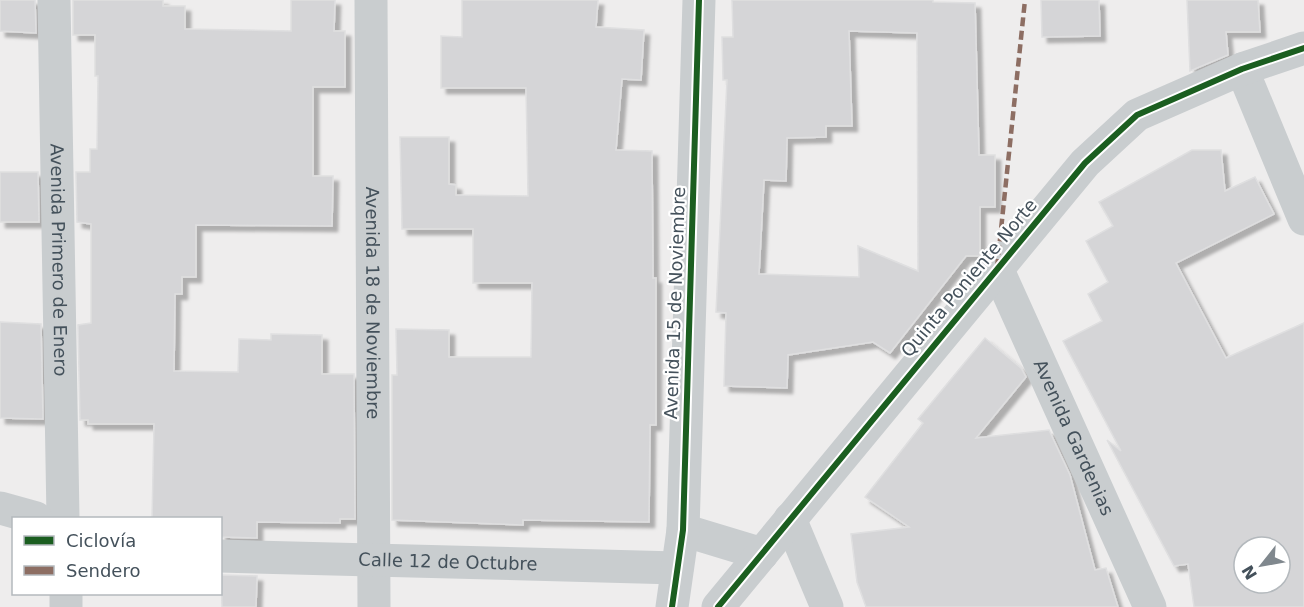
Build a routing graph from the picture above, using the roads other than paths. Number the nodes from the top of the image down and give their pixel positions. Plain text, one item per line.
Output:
1 (54, 0) edge
2 (371, 0) edge
3 (699, 0) edge
4 (1304, 48) edge
5 (1242, 69) junction
6 (1304, 219) edge
7 (997, 268) junction
8 (0, 508) edge
9 (29, 517) edge
10 (63, 517) edge
11 (790, 519) junction
12 (683, 530) junction
13 (762, 554) junction
14 (222, 556) edge
15 (372, 561) junction
16 (676, 568) junction
17 (374, 607) edge
18 (672, 607) edge
19 (718, 607) edge
20 (827, 607) edge
21 (1150, 607) edge

1 - 10 street, Avenida Primero de Enero
2 - 15 street, Avenida 18 de Noviembre
3 - 12 street, Avenida 15 de Noviembre
4 - 5 street, Quinta Poniente Norte
5 - 6 street
5 - 7 street, Quinta Poniente Norte
7 - 11 street, Quinta Poniente Norte
7 - 21 street, Avenida Gardenias
8 - 9 street
11 - 13 street, Quinta Poniente Norte
11 - 20 street
12 - 13 street
12 - 16 street, Avenida 15 de Noviembre
13 - 19 street, Quinta Poniente Norte
14 - 15 street, Calle 12 de Octubre
15 - 16 street, Calle 12 de Octubre
15 - 17 street, Avenida 18 de Noviembre
16 - 18 street, Avenida 15 de Noviembre

